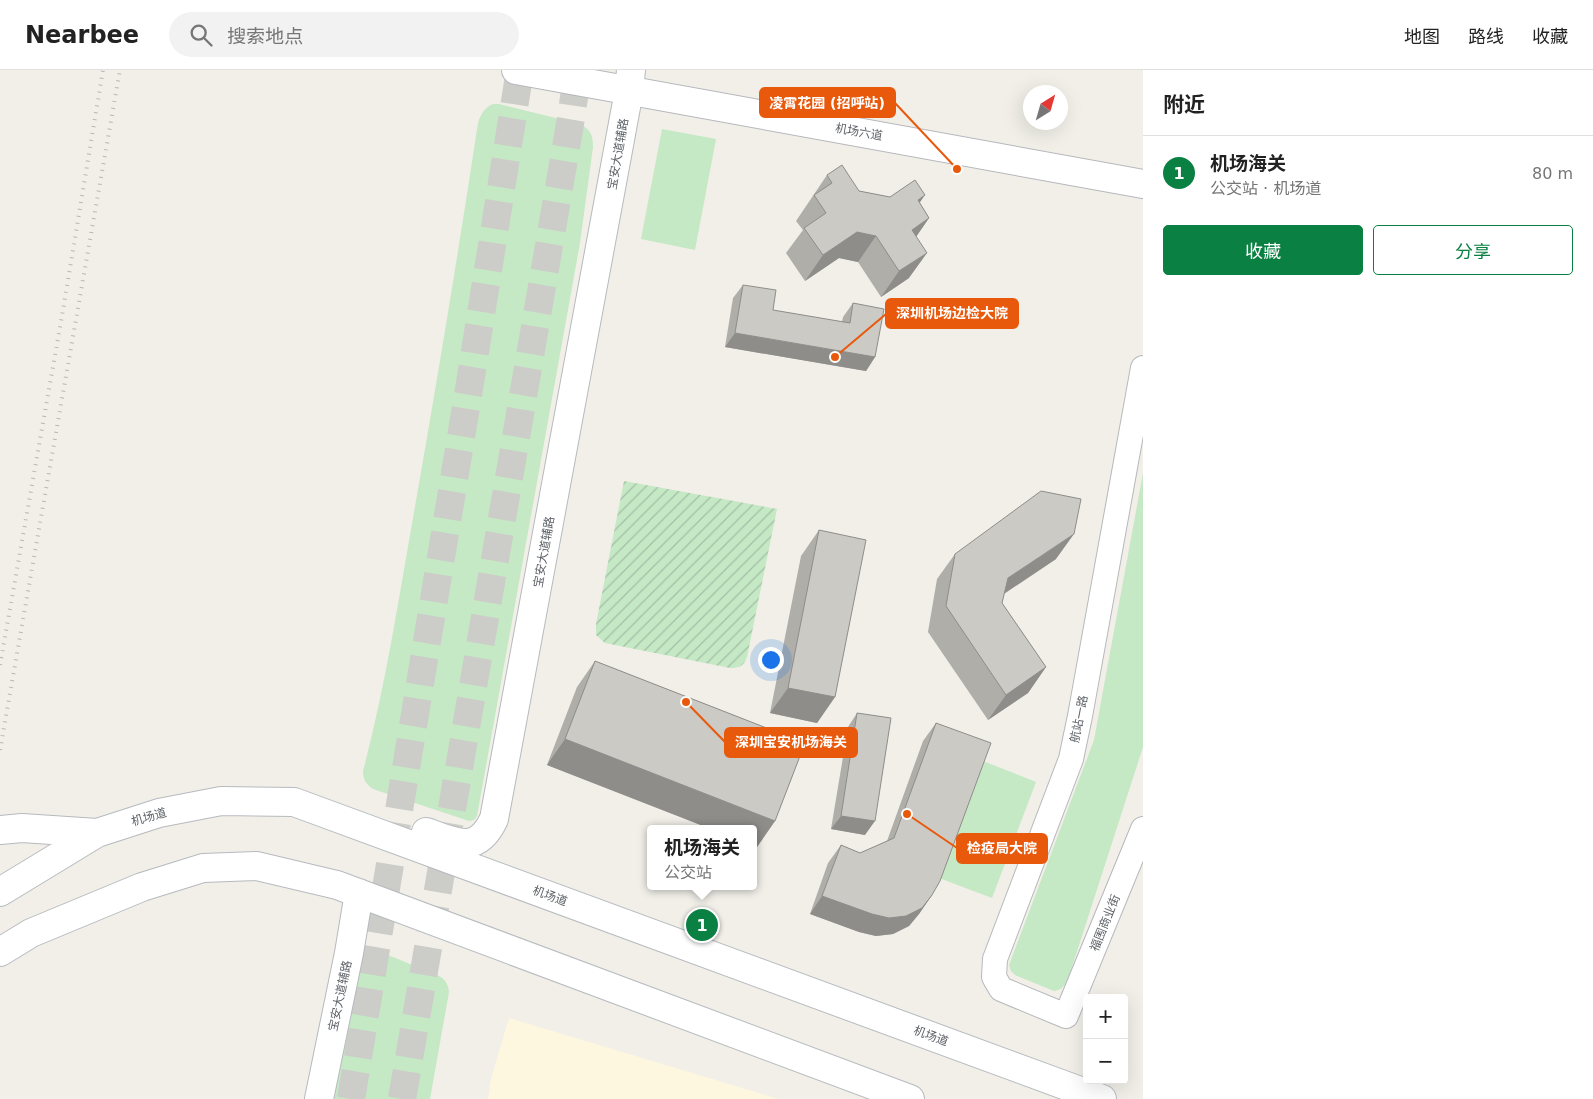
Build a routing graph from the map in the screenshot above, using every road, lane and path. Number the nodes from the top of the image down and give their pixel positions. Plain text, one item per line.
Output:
1 (516, 70) edge
2 (630, 80) edge
3 (1143, 184) edge
4 (1143, 368) edge
5 (294, 802) junction
6 (1143, 829) edge
7 (0, 830) edge
8 (97, 834) junction
9 (0, 892) edge
10 (360, 893) junction
11 (0, 952) edge
12 (1066, 1016) joint
13 (319, 1099) edge
14 (910, 1099) edge
15 (1102, 1099) edge

1 - 2 main road, 机场六道
2 - 3 main road, 机场六道
2 - 5 main road, 宝安大道辅路
4 - 12 street, 航站一路
5 - 8 main road, 机场道
5 - 15 main road, 机场道
6 - 12 street, 福围商业街
7 - 8 main road
8 - 9 main road, 机场道
10 - 11 main road
10 - 13 main road, 宝安大道辅路
10 - 14 main road

